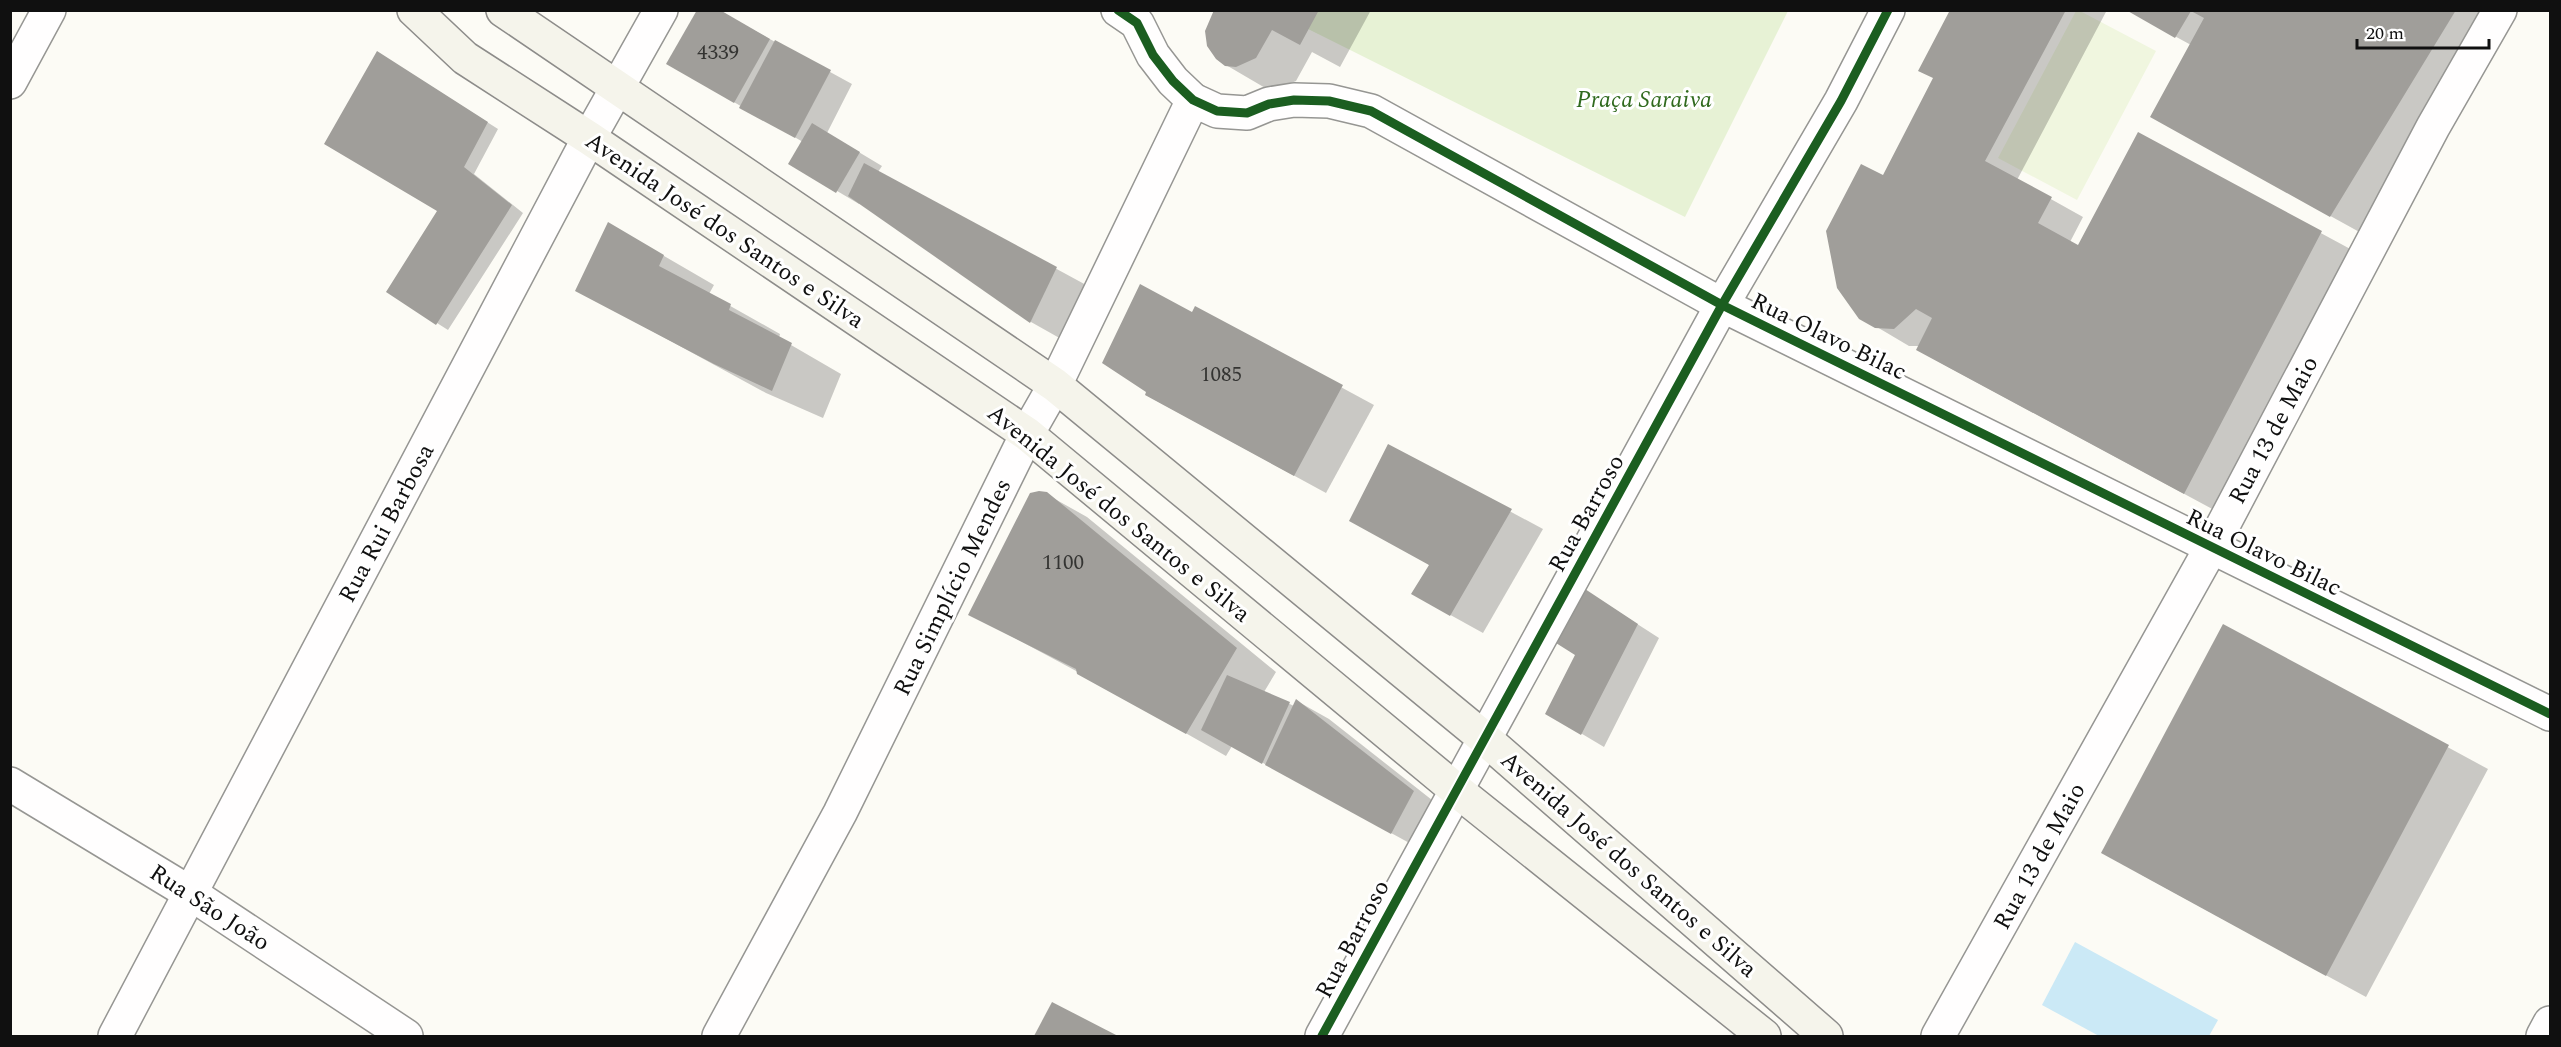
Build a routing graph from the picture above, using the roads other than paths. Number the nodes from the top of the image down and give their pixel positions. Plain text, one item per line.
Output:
1 (49, 10) edge
2 (414, 10) edge
3 (503, 10) edge
4 (661, 10) edge
5 (1118, 10) edge
6 (1888, 10) edge
7 (2500, 10) edge
8 (10, 82) edge
9 (618, 89) junction
10 (1192, 100) junction
11 (589, 138) junction
12 (1722, 305) junction
13 (1055, 385) junction
14 (1027, 434) junction
15 (2211, 548) junction
16 (2550, 714) edge
17 (1484, 738) junction
18 (10, 784) edge
19 (1455, 789) junction
20 (190, 893) junction
21 (2550, 1023) edge
22 (115, 1036) edge
23 (406, 1036) edge
24 (719, 1036) edge
25 (1322, 1036) edge
26 (1764, 1036) edge
27 (1826, 1036) edge
28 (1938, 1036) edge
29 (2543, 1036) edge

1 - 8 street
2 - 11 main road, Avenida José dos Santos e Silva
3 - 9 main road, Avenida José dos Santos e Silva
4 - 9 street, Rua Rui Barbosa
5 - 10 street, Rua Olavo Bilac
6 - 12 street, Rua Barroso
7 - 15 street, Rua 13 de Maio
9 - 11 street, Rua Rui Barbosa
9 - 13 main road, Avenida José dos Santos e Silva
10 - 12 street, Rua Olavo Bilac
10 - 13 street, Rua Simplício Mendes
11 - 14 main road, Avenida José dos Santos e Silva
11 - 20 street, Rua Rui Barbosa
12 - 15 street, Rua Olavo Bilac
12 - 17 street, Rua Barroso
13 - 14 street, Rua Simplício Mendes
13 - 17 main road, Avenida José dos Santos e Silva
14 - 19 main road, Avenida José dos Santos e Silva
14 - 24 street, Rua Simplício Mendes
15 - 16 street, Rua Olavo Bilac
15 - 28 street, Rua 13 de Maio
17 - 19 street, Rua Barroso
17 - 27 main road, Avenida José dos Santos e Silva
18 - 20 street, Rua São João
19 - 25 street, Rua Barroso
19 - 26 main road, Avenida José dos Santos e Silva
20 - 22 street, Rua Rui Barbosa
20 - 23 street, Rua São João
21 - 29 street

